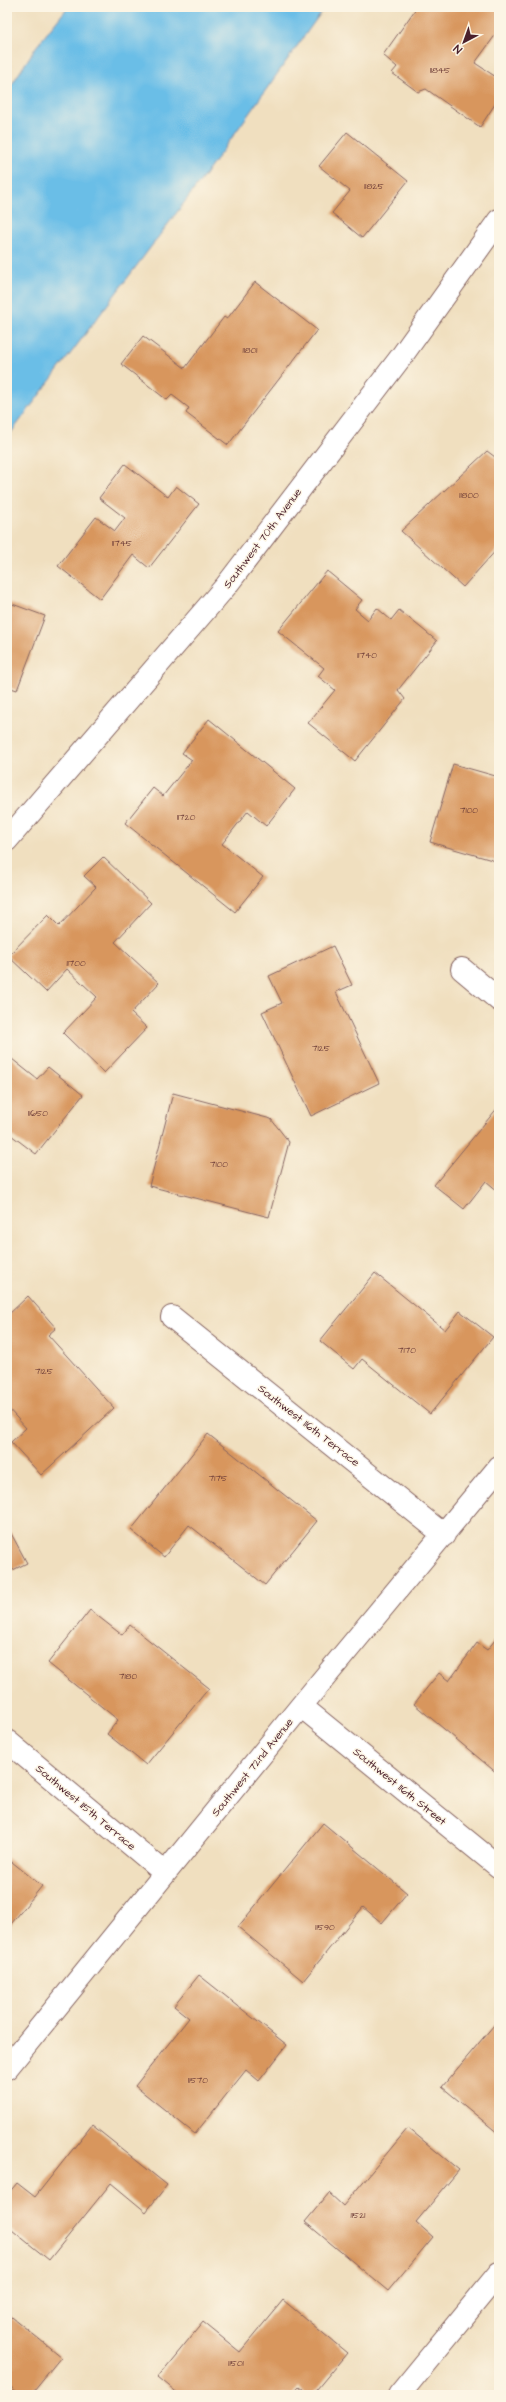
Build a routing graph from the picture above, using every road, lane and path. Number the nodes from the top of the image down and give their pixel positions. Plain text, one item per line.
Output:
1 (499, 220) edge
2 (7, 840) edge
3 (462, 969) dead end
4 (499, 1000) edge
5 (172, 1317) dead end
6 (499, 1467) edge
7 (444, 1535) junction
8 (301, 1706) junction
9 (7, 1741) edge
10 (499, 1867) edge
11 (165, 1873) junction
12 (7, 2068) edge
13 (499, 2273) edge
14 (399, 2395) edge

1 - 2 street, Southwest 70th Avenue
3 - 4 street
5 - 7 street, Southwest 116th Terrace
6 - 7 street, Southwest 72nd Avenue
7 - 8 street, Southwest 72nd Avenue
8 - 10 street, Southwest 116th Street
8 - 11 street, Southwest 72nd Avenue
9 - 11 street, Southwest 115th Terrace
11 - 12 street, Southwest 72nd Avenue
13 - 14 street

